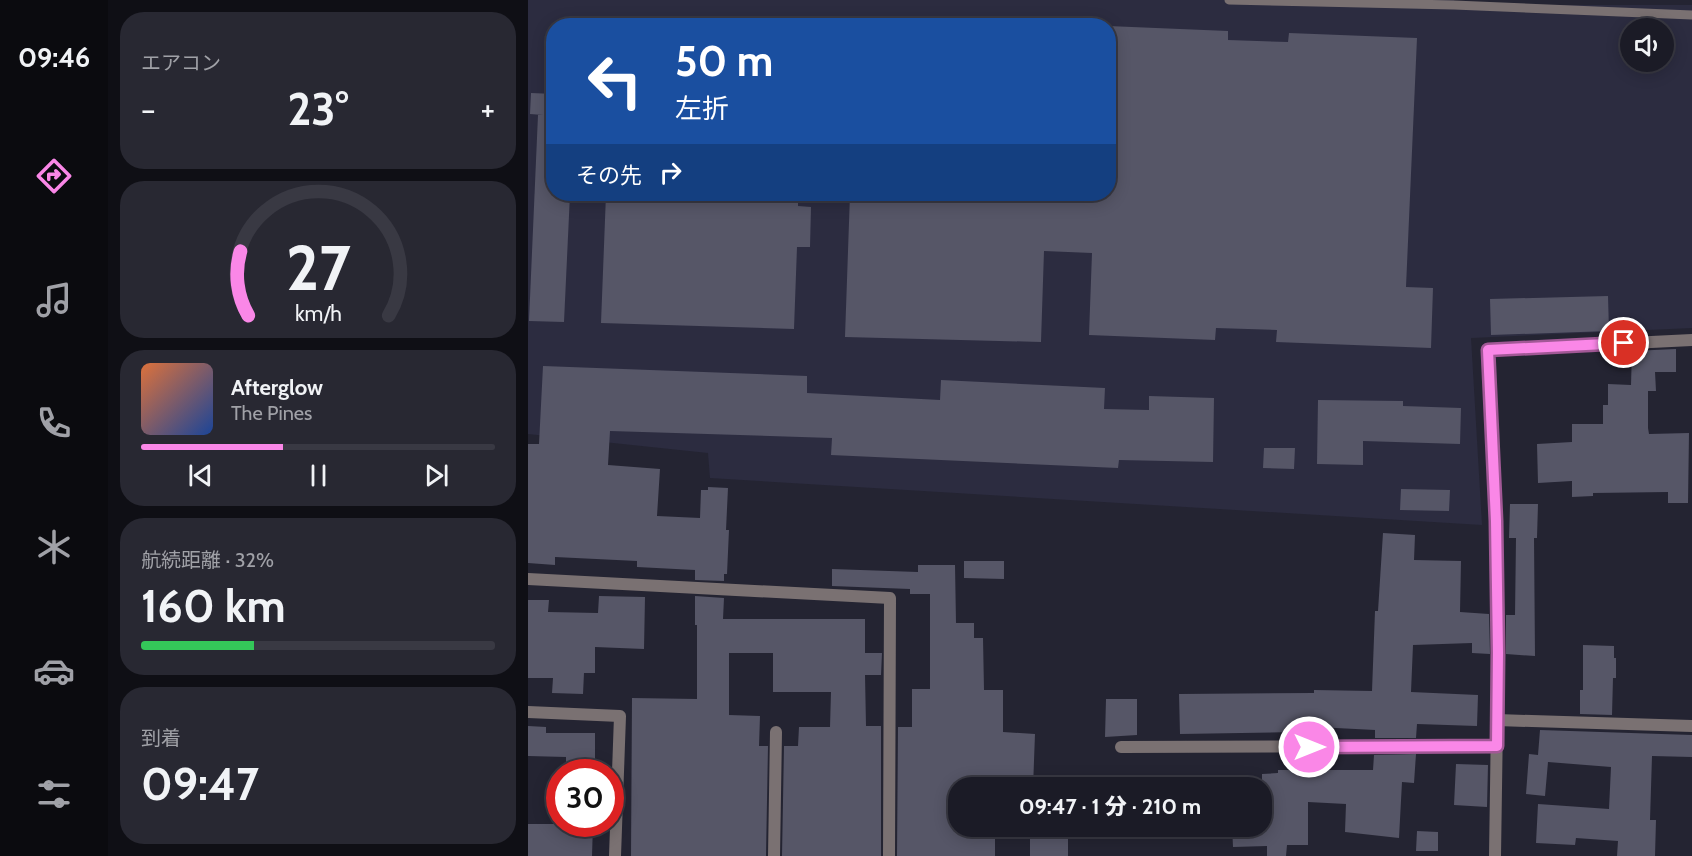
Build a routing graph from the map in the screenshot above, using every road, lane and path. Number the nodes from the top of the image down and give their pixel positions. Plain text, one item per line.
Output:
1 (1229, 0) edge
2 (1692, 15) edge
3 (1692, 339) edge
4 (528, 579) edge
5 (528, 712) edge
6 (1497, 720) junction
7 (1692, 726) edge
8 (776, 732) dead end
9 (1497, 746) junction
10 (1121, 747) dead end
11 (615, 856) edge
12 (774, 856) edge
13 (889, 856) edge
14 (1495, 856) edge

1 - 2 lane
3 - 6 street
4 - 13 street
5 - 11 street
6 - 7 street
6 - 9 street
8 - 12 street
9 - 10 street
9 - 14 street

